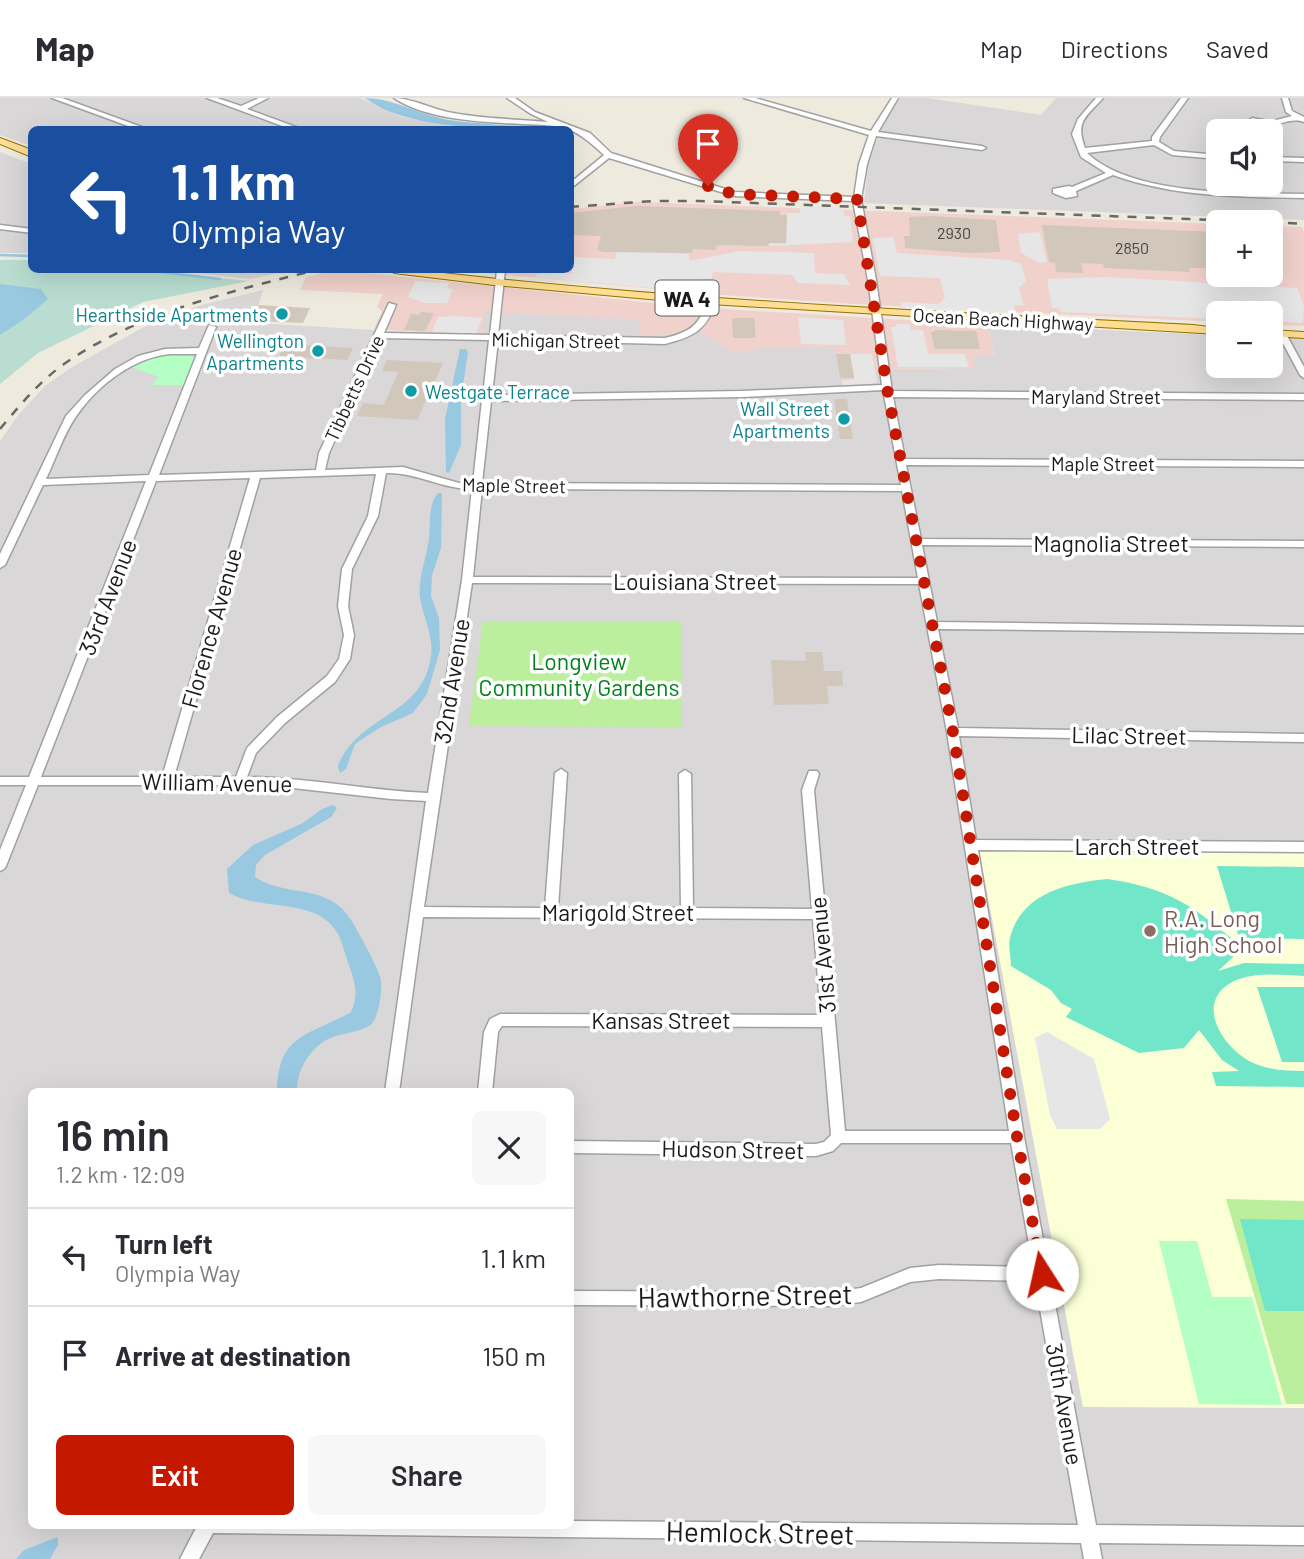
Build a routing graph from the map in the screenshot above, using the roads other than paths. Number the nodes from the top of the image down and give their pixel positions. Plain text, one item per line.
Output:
1 (55, 98) edge
2 (210, 98) edge
3 (265, 98) edge
4 (397, 98) edge
5 (510, 98) edge
6 (747, 98) edge
7 (895, 98) edge
8 (1100, 98) edge
9 (1185, 98) edge
10 (1285, 98) edge
11 (241, 109) junction
12 (1301, 119) edge
13 (1283, 122) edge
14 (136, 126) edge
15 (290, 126) edge
16 (570, 126) joint
17 (574, 128) edge
18 (873, 134) junction
19 (0, 141) edge
20 (1155, 143) junction
21 (982, 148) dead end
22 (1082, 150) junction
23 (28, 152) edge
24 (608, 155) junction
25 (1206, 156) edge
26 (1283, 159) edge
27 (1304, 160) edge
28 (1112, 173) junction
29 (574, 184) edge
30 (1072, 190) dead end
31 (1304, 196) edge
32 (857, 199) junction
33 (0, 227) edge
34 (28, 230) edge
35 (458, 273) edge
36 (500, 275) edge
37 (713, 301) junction
38 (392, 305) dead end
39 (874, 313) junction
40 (1206, 326) edge
41 (212, 327) dead end
42 (1193, 328) junction
43 (1283, 328) edge
44 (1304, 329) edge
45 (1206, 330) edge
46 (1283, 334) edge
47 (379, 335) junction
48 (1304, 335) edge
49 (493, 339) junction
50 (1283, 344) edge
51 (202, 351) junction
52 (1304, 375) edge
53 (887, 391) junction
54 (1304, 397) edge
55 (485, 398) junction
56 (902, 462) junction
57 (1304, 464) edge
58 (382, 470) junction
59 (320, 472) junction
60 (256, 475) junction
61 (154, 478) junction
62 (39, 482) junction
63 (477, 486) junction
64 (907, 488) junction
65 (917, 542) junction
66 (1304, 544) edge
67 (0, 565) edge
68 (467, 580) junction
69 (923, 582) junction
70 (933, 625) junction
71 (1304, 630) edge
72 (953, 732) junction
73 (1304, 738) edge
74 (561, 773) dead end
75 (685, 774) dead end
76 (813, 774) dead end
77 (0, 781) edge
78 (34, 781) junction
79 (167, 781) junction
80 (240, 781) junction
81 (433, 797) junction
82 (971, 845) junction
83 (1304, 847) edge
84 (0, 866) edge
85 (418, 912) junction
86 (551, 912) junction
87 (687, 912) junction
88 (818, 914) junction
89 (828, 1021) junction
90 (393, 1088) edge
91 (485, 1088) edge
92 (838, 1137) junction
93 (1017, 1137) junction
94 (574, 1147) edge
95 (1042, 1274) junction
96 (574, 1298) edge
97 (205, 1529) edge
98 (478, 1529) edge
99 (1089, 1536) junction
100 (1304, 1536) edge
101 (189, 1559) edge
102 (1093, 1559) edge

1 - 14 street
2 - 11 street
3 - 11 street
4 - 16 street
5 - 16 street
6 - 18 street
7 - 18 street, 30th Avenue
8 - 22 street
9 - 20 street
10 - 12 street
11 - 15 street
12 - 13 street
17 - 24 street
18 - 21 street
18 - 32 street, 30th Avenue
19 - 23 main road
20 - 22 street
20 - 25 street
22 - 28 street
24 - 29 street
24 - 32 street
26 - 27 street
28 - 30 street
28 - 31 street
32 - 39 street, 30th Avenue
33 - 34 street
35 - 36 main road, Ocean Beach Highway / WA 4
36 - 37 main road, Ocean Beach Highway / WA 4
36 - 49 street, 32nd Avenue
37 - 39 main road, Ocean Beach Highway / WA 4
37 - 49 street, Michigan Street
38 - 47 street, Tibbetts Drive
39 - 42 main road, Ocean Beach Highway / WA 4
39 - 53 street, 30th Avenue
40 - 42 main road, Ocean Beach Highway / WA 4
41 - 51 street, 33rd Avenue
42 - 45 main road, Ocean Beach Highway / WA 4
43 - 44 main road
46 - 48 main road
47 - 49 street, Michigan Street
47 - 59 street, Tibbetts Drive
49 - 55 street, 32nd Avenue
50 - 52 street
51 - 61 street, 33rd Avenue
51 - 62 street
53 - 54 street, Maryland Street
53 - 55 street, Maryland Street
53 - 56 street, 30th Avenue
55 - 63 street, 32nd Avenue
56 - 57 street, Maple Street
56 - 64 street, 30th Avenue
58 - 59 street, Maple Street
58 - 63 street, Maple Street
58 - 80 street
59 - 60 street, Maple Street
60 - 61 street, Maple Street
60 - 79 street, Florence Avenue
61 - 62 street, Maple Street
61 - 78 street, 33rd Avenue
62 - 67 street
63 - 64 street, Maple Street
63 - 68 street, 32nd Avenue
64 - 65 street, 30th Avenue
65 - 66 street, Magnolia Street
65 - 69 street, 30th Avenue
68 - 69 street, Louisiana Street
68 - 81 street, 32nd Avenue
69 - 70 street, 30th Avenue
70 - 71 street
70 - 72 street, 30th Avenue
72 - 73 street, Lilac Street
72 - 82 street, 30th Avenue
74 - 86 street
75 - 87 street
76 - 88 street, 31st Avenue
77 - 78 street, William Avenue
78 - 79 street, William Avenue
78 - 84 street, 33rd Avenue
79 - 80 street, William Avenue
80 - 81 street, William Avenue
81 - 85 street, 32nd Avenue
82 - 83 street, Larch Street
82 - 93 street, 30th Avenue
85 - 86 street, Marigold Street
85 - 90 street, 32nd Avenue
86 - 87 street, Marigold Street
87 - 88 street, Marigold Street
88 - 89 street, 31st Avenue
89 - 91 street, Kansas Street
89 - 92 street, 31st Avenue
92 - 93 street, Hudson Street
92 - 94 street, Hudson Street
93 - 95 street, 30th Avenue
95 - 96 street, Hawthorne Street
95 - 99 street, 30th Avenue
97 - 101 street
98 - 99 street, Hemlock Street
99 - 100 street, Hemlock Street
99 - 102 street, 30th Avenue

